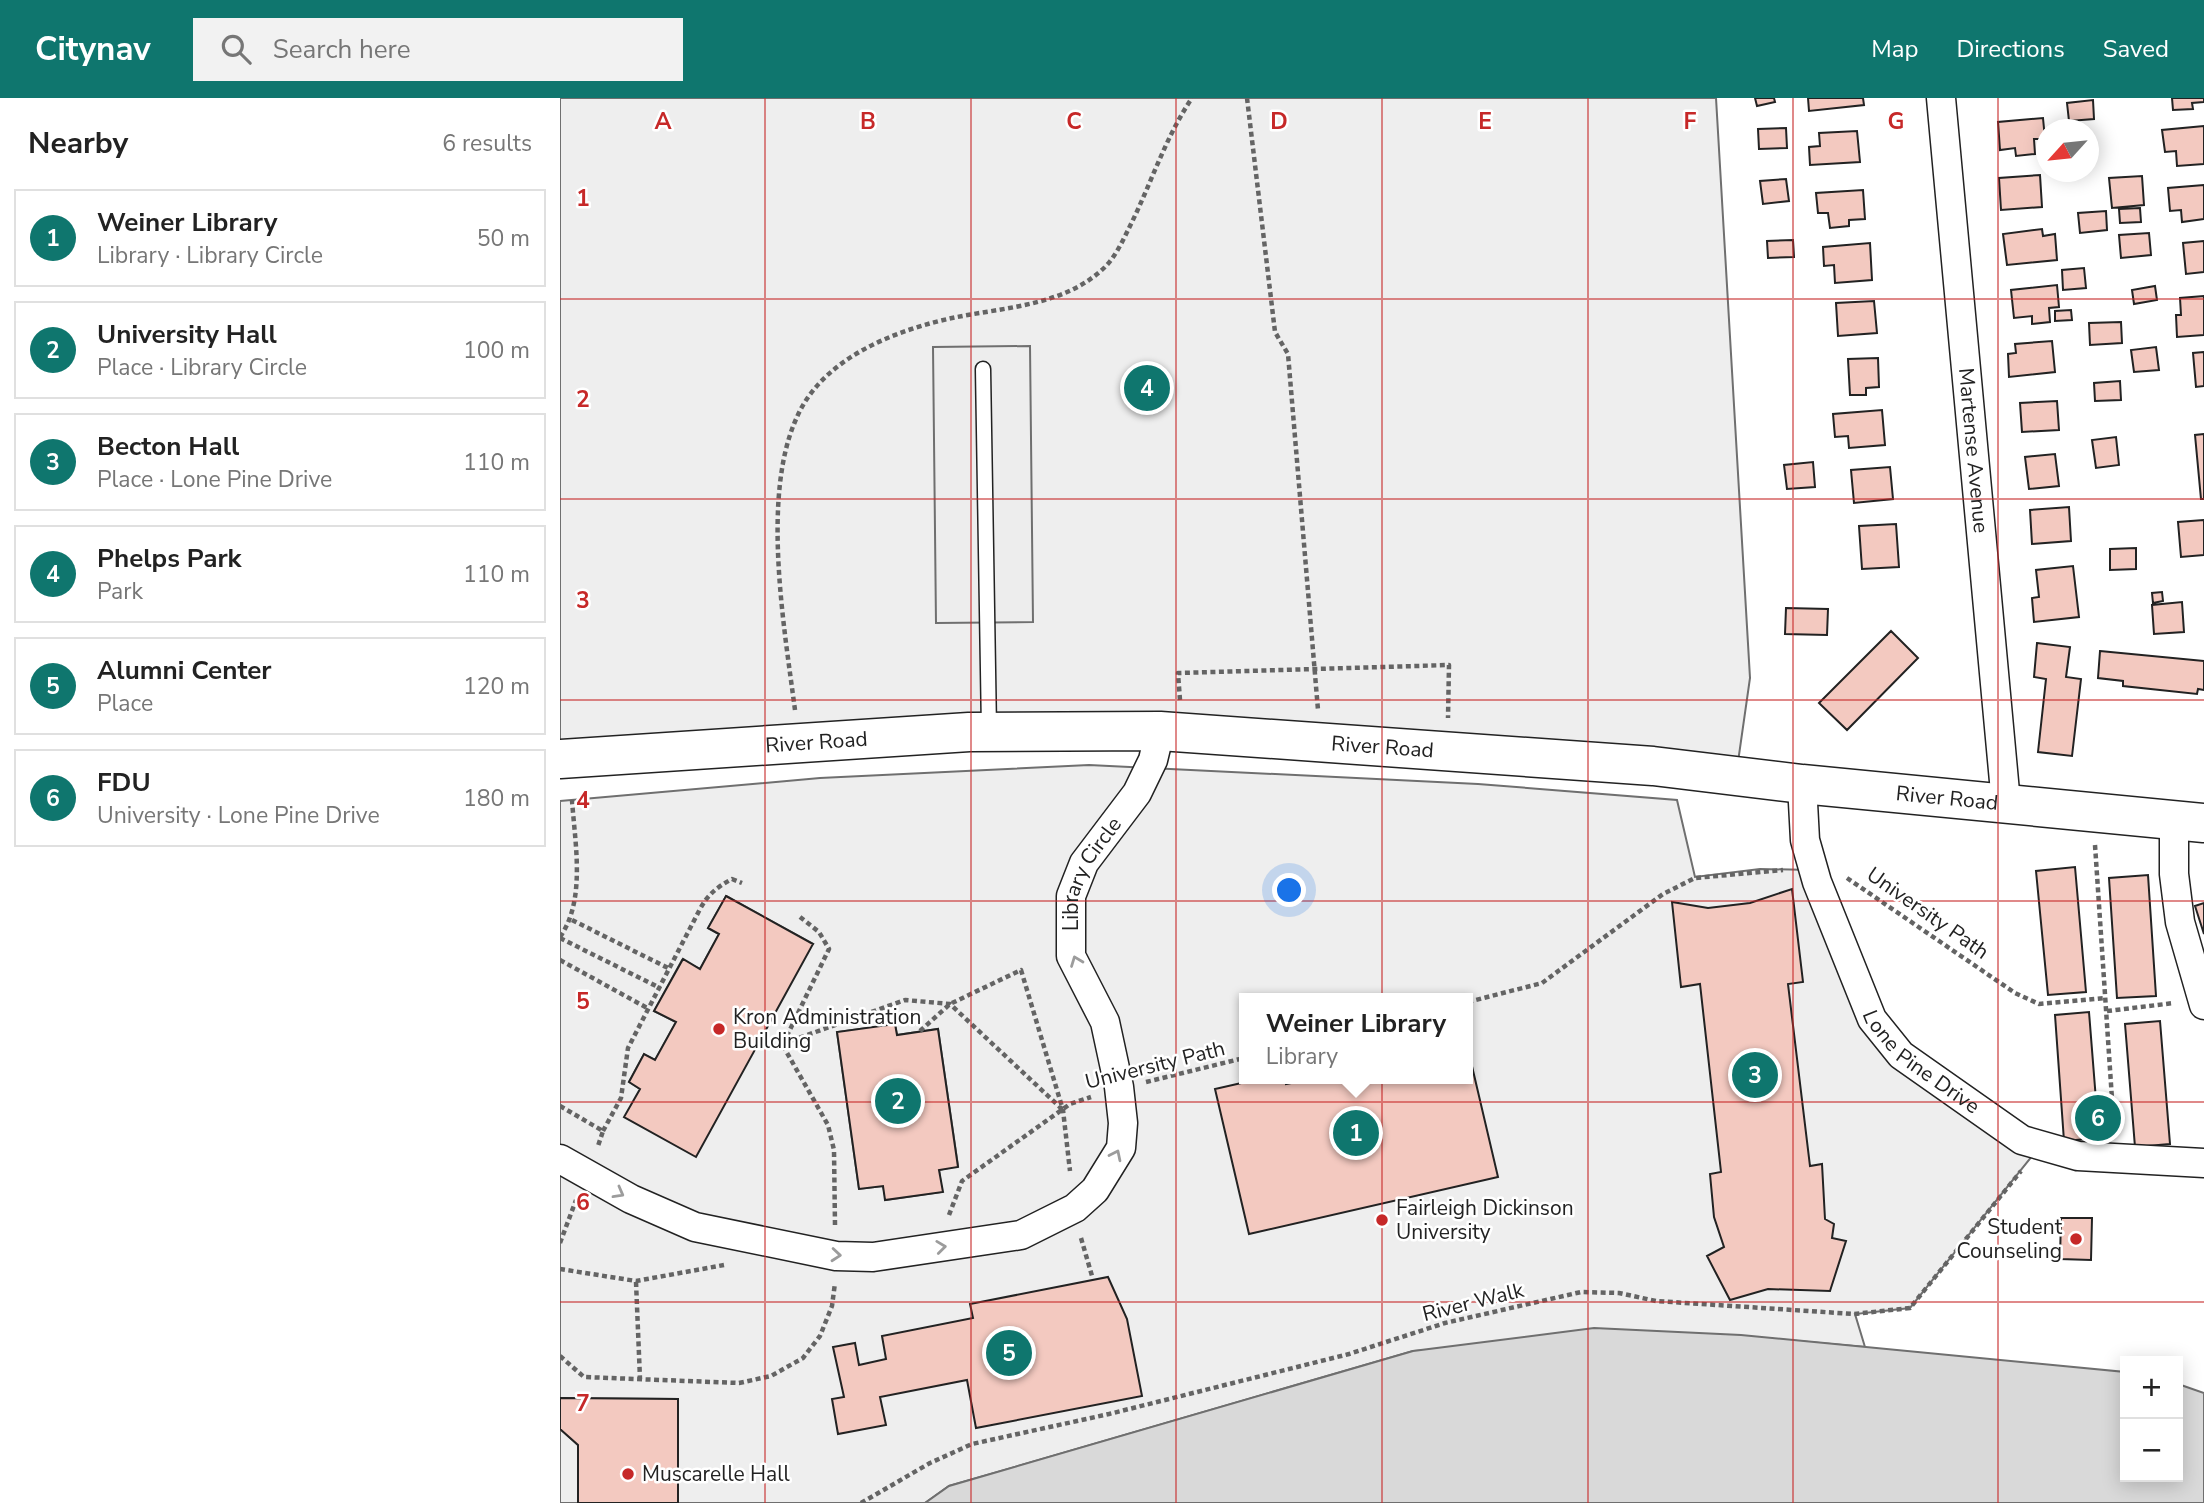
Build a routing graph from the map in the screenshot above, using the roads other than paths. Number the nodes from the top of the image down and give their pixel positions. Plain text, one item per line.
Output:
1 (1941, 98) edge
2 (983, 369) dead end
3 (989, 731) junction
4 (1171, 732) junction
5 (560, 759) edge
6 (1802, 784) junction
7 (2006, 803) junction
8 (2189, 822) edge
9 (2203, 1002) edge
10 (560, 1158) edge
11 (2204, 1164) edge

1 - 7 street, Martense Avenue
2 - 3 lane
3 - 4 main road, River Road
3 - 5 main road, River Road
4 - 6 main road, River Road
10 -> 4 street, Library Circle
6 - 7 main road, River Road
6 - 11 street, Lone Pine Drive
7 - 8 main road, River Road
8 - 9 street

